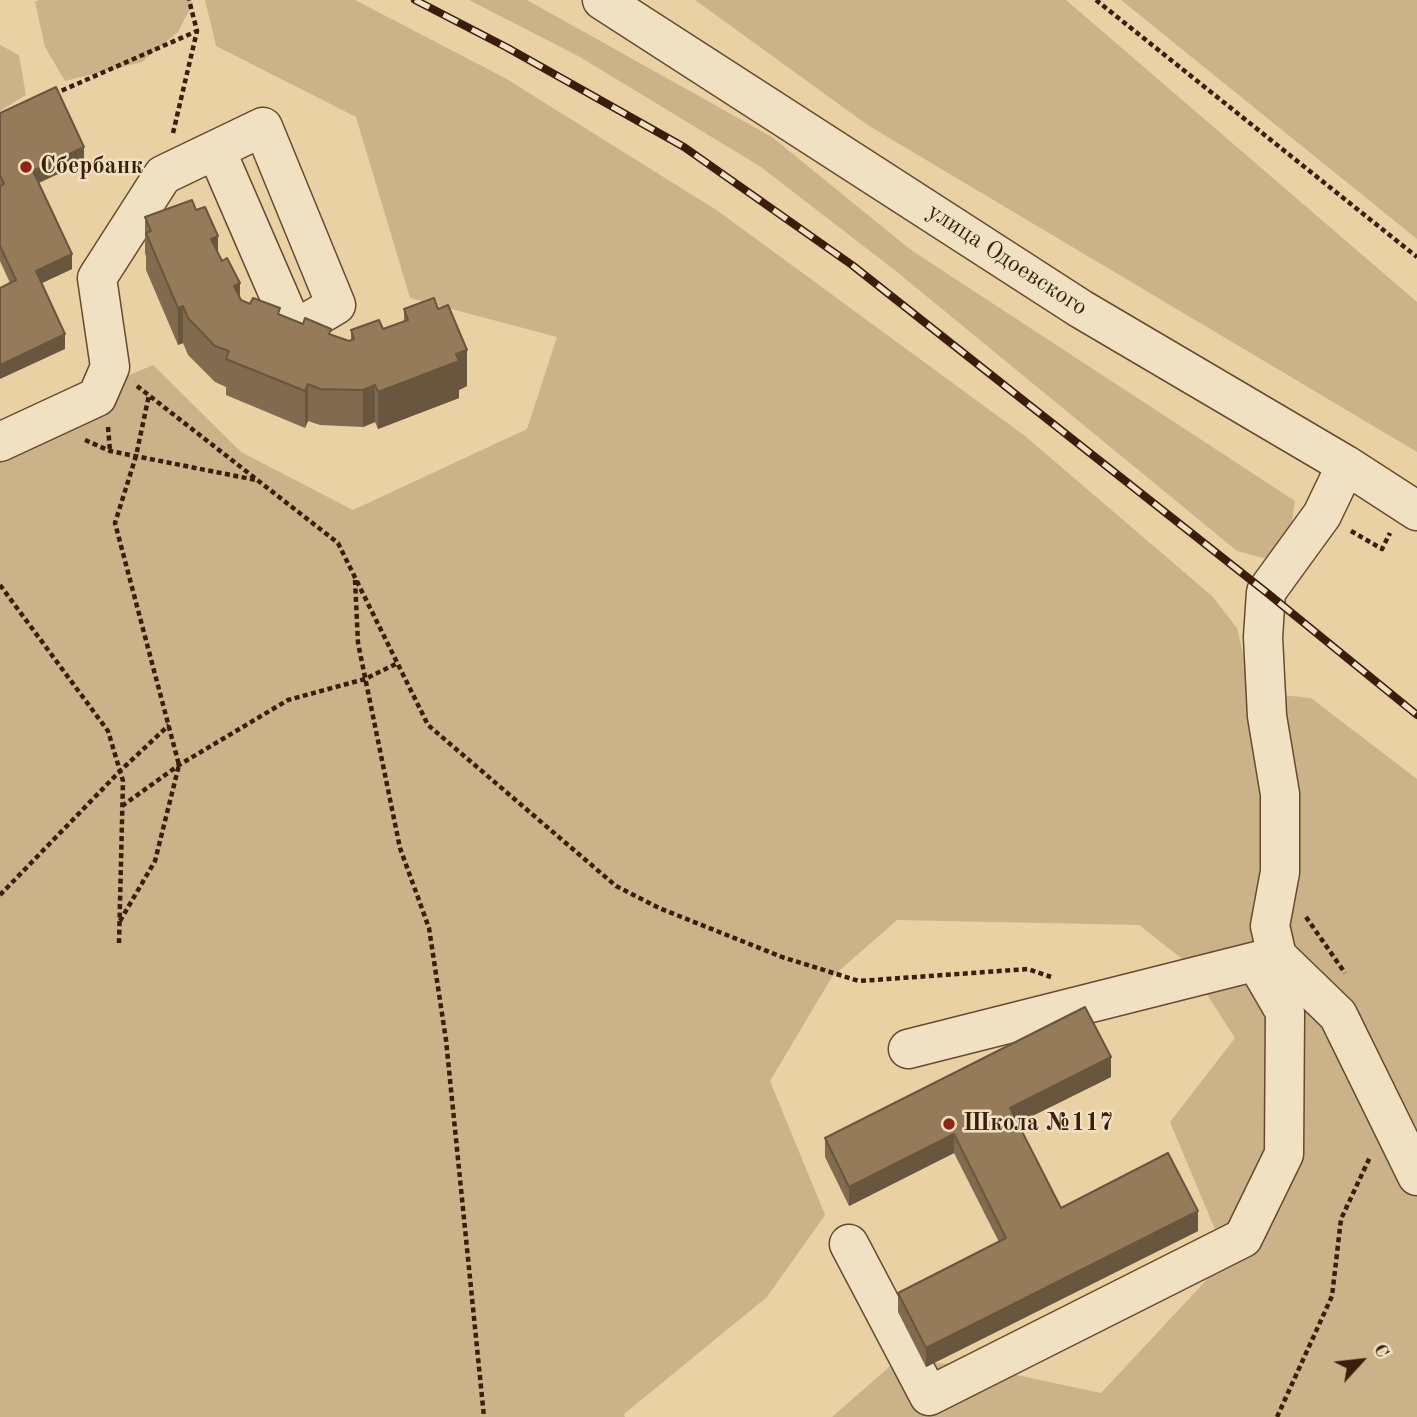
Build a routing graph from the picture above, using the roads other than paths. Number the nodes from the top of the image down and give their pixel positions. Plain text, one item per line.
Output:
1 (602, 0) edge
2 (216, 150) junction
3 (0, 442) edge
4 (1346, 465) junction
5 (1417, 511) edge
6 (1267, 959) junction
7 (908, 1049) dead end
8 (1417, 1176) edge
9 (849, 1244) dead end

1 - 4 street, улица Одоевского
2 - 2 street
2 - 3 street
4 - 5 street, улица Одоевского
4 - 6 street
6 - 7 street
6 - 8 street
6 - 9 street

